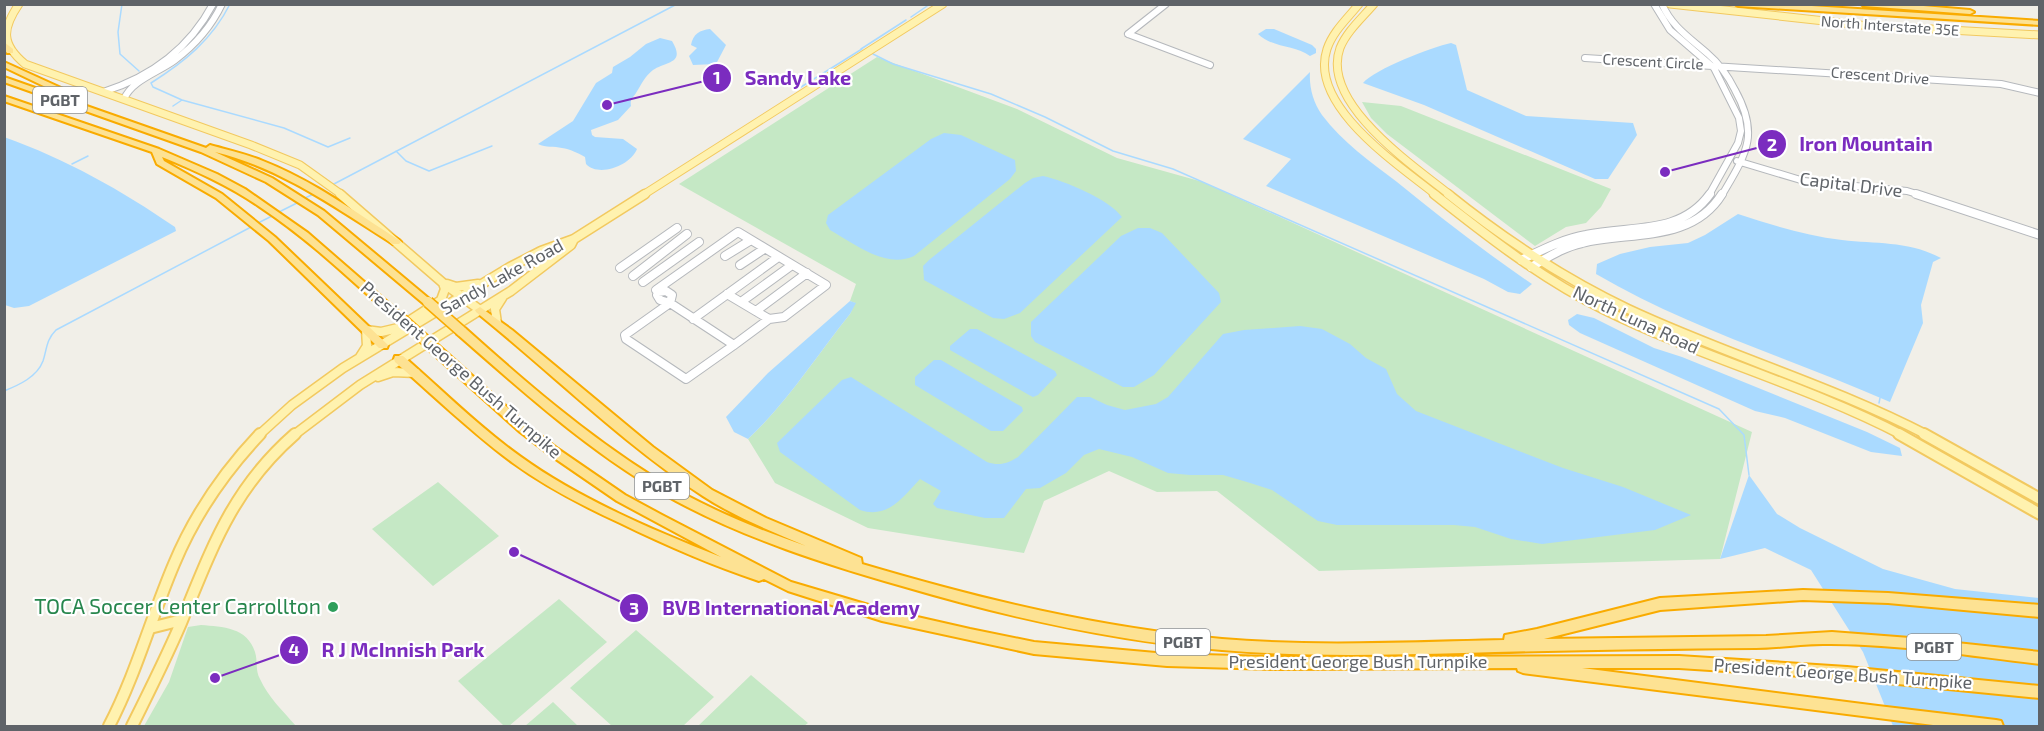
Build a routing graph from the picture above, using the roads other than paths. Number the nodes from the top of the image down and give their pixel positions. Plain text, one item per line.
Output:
1 (18, 4) edge
2 (213, 4) edge
3 (222, 4) edge
4 (944, 4) edge
5 (1166, 4) edge
6 (1359, 4) edge
7 (1374, 4) edge
8 (1654, 4) edge
9 (1662, 4) edge
10 (1670, 4) edge
11 (1738, 4) edge
12 (1774, 4) edge
13 (1864, 4) edge
14 (1753, 13) junction
15 (1887, 15) junction
16 (2040, 20) edge
17 (2040, 35) edge
18 (7, 47) edge
19 (1585, 58) dead end
20 (4, 64) edge
21 (1210, 65) dead end
22 (1712, 65) junction
23 (1720, 66) junction
24 (4, 79) edge
25 (103, 92) junction
26 (2040, 93) edge
27 (4, 98) edge
28 (124, 99) junction
29 (116, 119) junction
30 (186, 143) junction
31 (156, 152) junction
32 (1730, 159) junction
33 (1740, 162) junction
34 (343, 201) junction
35 (677, 228) dead end
36 (687, 234) dead end
37 (2040, 236) edge
38 (574, 238) junction
39 (751, 240) junction
40 (396, 242) joint
41 (699, 242) dead end
42 (764, 249) junction
43 (1532, 255) junction
44 (725, 256) dead end
45 (777, 258) junction
46 (1521, 260) junction
47 (1541, 262) junction
48 (740, 265) dead end
49 (792, 265) junction
50 (1531, 267) junction
51 (620, 268) dead end
52 (807, 273) junction
53 (633, 276) dead end
54 (494, 278) junction
55 (643, 282) dead end
56 (444, 283) junction
57 (656, 290) dead end
58 (727, 294) junction
59 (502, 296) junction
60 (462, 297) junction
61 (741, 302) junction
62 (480, 310) junction
63 (756, 311) junction
64 (693, 319) junction
65 (769, 319) junction
66 (497, 323) junction
67 (366, 330) junction
68 (383, 345) junction
69 (736, 346) junction
70 (399, 359) junction
71 (356, 361) junction
72 (416, 374) junction
73 (364, 382) junction
74 (1931, 437) junction
75 (1924, 447) junction
76 (2040, 499) edge
77 (2040, 514) edge
78 (899, 580) junction
79 (788, 586) junction
80 (2040, 611) edge
81 (182, 620) junction
82 (150, 628) junction
83 (1474, 645) junction
84 (2040, 658) edge
85 (1475, 661) junction
86 (2040, 692) edge
87 (110, 726) edge
88 (132, 726) edge
89 (1996, 726) edge

1 - 18 main road
2 - 25 street
3 - 28 street
4 - 38 main road, Sandy Lake Road
5 - 21 street
6 - 46 main road, North Luna Road
7 - 43 main road, North Luna Road
8 - 22 street
9 - 23 street
10 - 14 main road, North Interstate 35E
11 - 15 highway
12 - 16 highway
13 - 16 highway
14 - 15 highway
14 - 17 main road, North Interstate 35E
15 - 16 highway
18 - 25 main road
19 - 22 street, Crescent Circle
20 - 29 highway
22 - 23 street, Crescent Circle
22 - 32 street
23 - 26 street, Crescent Drive
23 - 33 street
24 - 29 highway, President George Bush Turnpike / PGBT
25 - 28 main road
27 - 31 highway, President George Bush Turnpike / PGBT
28 - 34 main road
29 - 30 highway, President George Bush Turnpike / PGBT
30 - 34 highway
30 - 78 highway, President George Bush Turnpike / PGBT, bridge
31 - 67 highway
31 - 79 highway, President George Bush Turnpike / PGBT, bridge
32 - 33 street, Capital Drive
32 - 43 street
33 - 37 street, Capital Drive
33 - 47 street
34 - 40 highway
35 - 51 street
36 - 53 street
38 - 54 main road, Sandy Lake Road
38 - 59 main road, Sandy Lake Road
39 - 42 street
39 - 44 street
39 - 57 street
40 - 56 main road
41 - 55 street
42 - 45 street
42 - 48 street
43 - 46 street
43 - 47 main road, North Luna Road
45 - 49 street
45 - 58 street
46 - 50 main road, North Luna Road
47 - 50 street
47 - 74 main road, North Luna Road
49 - 52 street
49 - 61 street
50 - 75 main road, North Luna Road
52 - 63 street
52 - 65 street
54 - 56 main road
54 - 60 main road, Sandy Lake Road
56 - 60 main road
56 - 67 main road
58 - 61 street
58 - 64 street
59 - 62 main road, Sandy Lake Road
59 - 66 main road
60 - 62 main road
60 - 68 main road, Sandy Lake Road
61 - 63 street
62 - 66 highway
62 - 70 main road, Sandy Lake Road
63 - 65 street
64 - 69 street
64 - 69 street
65 - 69 street
66 - 78 highway
67 - 68 highway
67 - 71 main road
68 - 70 main road
68 - 71 main road, Sandy Lake Road
70 - 72 highway
70 - 73 main road, Sandy Lake Road
71 - 82 main road, Sandy Lake Road
72 - 73 main road
72 - 79 highway
73 - 81 main road, Sandy Lake Road
74 - 75 main road
74 - 76 main road, North Luna Road
75 - 77 main road, North Luna Road
78 - 83 highway, President George Bush Turnpike / PGBT
79 - 85 highway, President George Bush Turnpike / PGBT
80 - 83 highway
81 - 82 main road
81 - 88 main road, Sandy Lake Road
82 - 87 main road, Sandy Lake Road
83 - 84 highway, President George Bush Turnpike / PGBT
85 - 86 highway, President George Bush Turnpike / PGBT
85 - 89 highway

